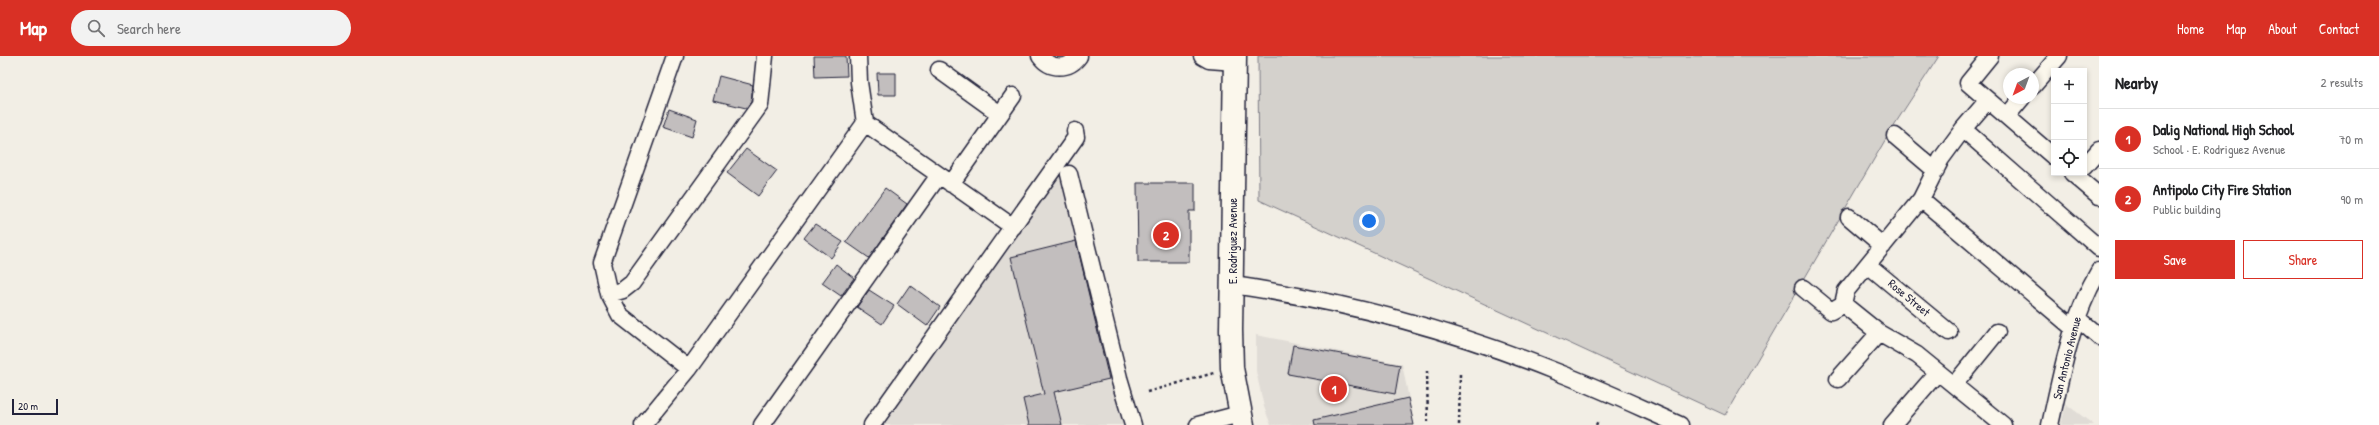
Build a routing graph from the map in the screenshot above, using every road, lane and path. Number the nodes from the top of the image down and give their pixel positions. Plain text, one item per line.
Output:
1 (675, 56) edge
2 (765, 56) edge
3 (858, 56) edge
4 (1040, 56) edge
5 (1079, 56) edge
6 (1202, 56) edge
7 (1990, 56) edge
8 (2059, 56) edge
9 (1235, 59) edge
10 (939, 70) dead end
11 (2039, 79) edge
12 (1013, 96) dead end
13 (1988, 100) junction
14 (2017, 104) edge
15 (1000, 114) junction
16 (2007, 116) junction
17 (865, 123) junction
18 (1963, 129) junction
19 (1075, 131) dead end
20 (1895, 136) dead end
21 (2099, 150) edge
22 (2051, 154) edge
23 (2087, 163) edge
24 (1936, 170) junction
25 (1068, 174) dead end
26 (2082, 176) edge
27 (945, 180) junction
28 (2099, 196) edge
29 (1921, 199) junction
30 (1849, 217) dead end
31 (1013, 227) junction
32 (1883, 246) junction
33 (2099, 248) edge
34 (1868, 265) junction
35 (2099, 270) edge
36 (1232, 285) junction
37 (1803, 288) dead end
38 (610, 294) junction
39 (1843, 304) junction
40 (2075, 323) junction
41 (1949, 332) dead end
42 (1997, 332) dead end
43 (1879, 333) junction
44 (2099, 337) edge
45 (1232, 368) junction
46 (689, 369) junction
47 (1426, 371) dead end
48 (1938, 372) junction
49 (1460, 374) dead end
50 (1838, 379) dead end
51 (1954, 385) junction
52 (1147, 392) dead end
53 (1242, 419) edge
54 (1598, 421) dead end
55 (2000, 424) edge
56 (643, 425) edge
57 (762, 425) edge
58 (872, 425) edge
59 (1133, 425) edge
60 (1198, 425) edge
61 (1428, 425) edge
62 (1458, 425) edge
63 (1596, 425) edge
64 (1680, 425) edge
65 (1892, 425) edge
66 (2050, 425) edge

1 - 38 street
2 - 38 street
3 - 17 street
4 - 5 street
6 - 9 street
7 - 13 street
8 - 11 street
9 - 36 main road, E. Rodriguez Avenue
10 - 15 street
12 - 15 street
13 - 16 street
13 - 18 street
14 - 16 street
15 - 27 street
16 - 22 street
17 - 27 street
17 - 46 street
18 - 24 street
18 - 33 street
19 - 31 street
20 - 24 street
21 - 23 street
24 - 29 street
25 - 59 street
26 - 28 street
27 - 31 street
27 - 57 street
29 - 32 street
29 - 40 street
30 - 32 street
31 - 58 street
32 - 34 street
34 - 39 street
34 - 41 street, Rose Street
35 - 40 street, San Antonio Avenue
36 - 45 main road, E. Rodriguez Avenue
36 - 64 street
37 - 39 street
38 - 46 street
39 - 43 street
40 - 44 street
40 - 66 street, San Antonio Avenue
42 - 51 street
43 - 48 street
43 - 50 street
45 - 52 path
45 - 53 main road, E. Rodriguez Avenue
46 - 56 street
47 - 61 path
48 - 51 street
48 - 65 street
49 - 62 path
51 - 55 street
53 - 60 street
54 - 63 path

